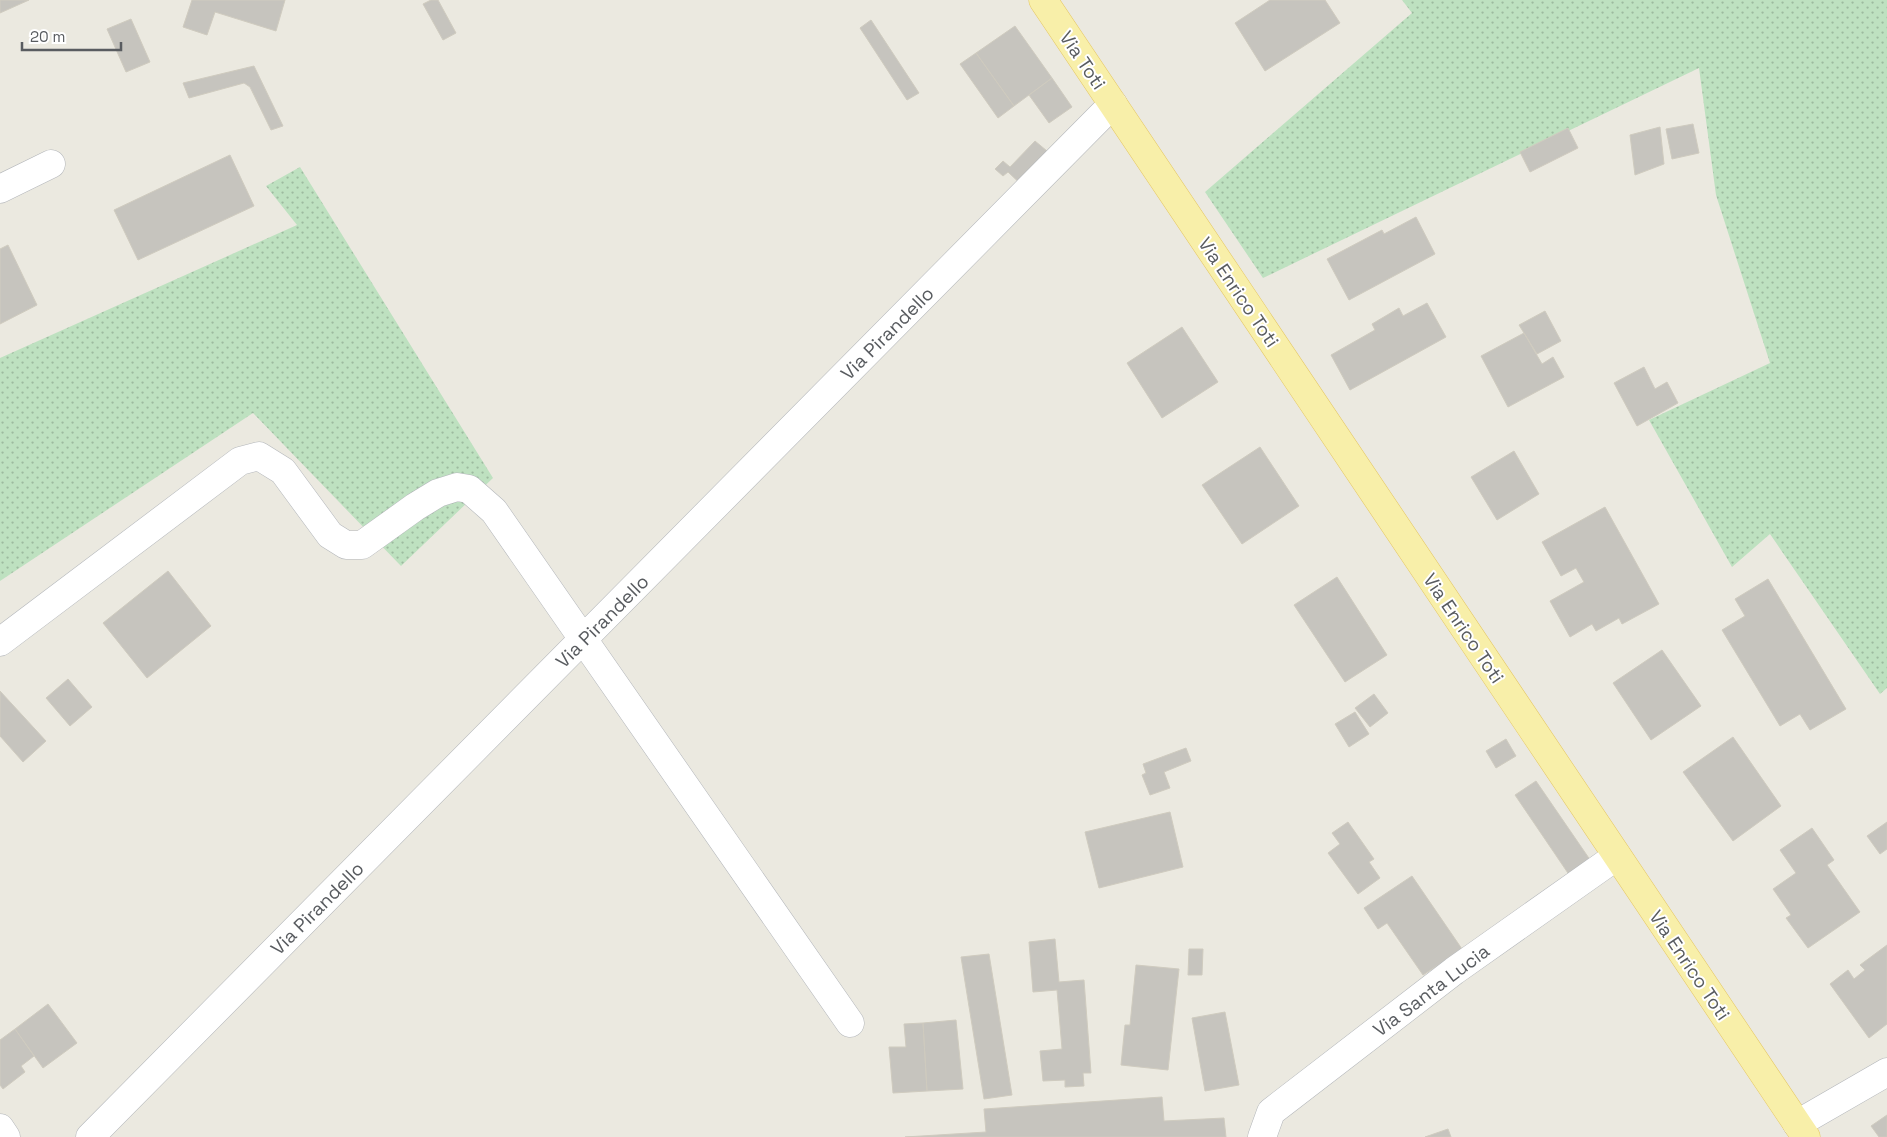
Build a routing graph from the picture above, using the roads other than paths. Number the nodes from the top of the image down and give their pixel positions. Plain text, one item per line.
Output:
1 (1043, 0) edge
2 (1118, 112) junction
3 (51, 164) dead end
4 (0, 189) edge
5 (584, 639) junction
6 (0, 642) edge
7 (1617, 856) junction
8 (850, 1023) dead end
9 (1887, 1072) edge
10 (0, 1128) edge
11 (1802, 1131) edge
12 (6, 1137) edge
13 (90, 1137) edge
14 (1262, 1137) edge

1 - 2 main road, Via Toti
2 - 5 street, Via Pirandello
2 - 7 main road, Via Enrico Toti
3 - 4 street
5 - 6 street
5 - 8 street
5 - 13 street, Via Pirandello
7 - 11 main road, Via Enrico Toti
7 - 14 street, Via Santa Lucia
9 - 11 street
10 - 12 street

